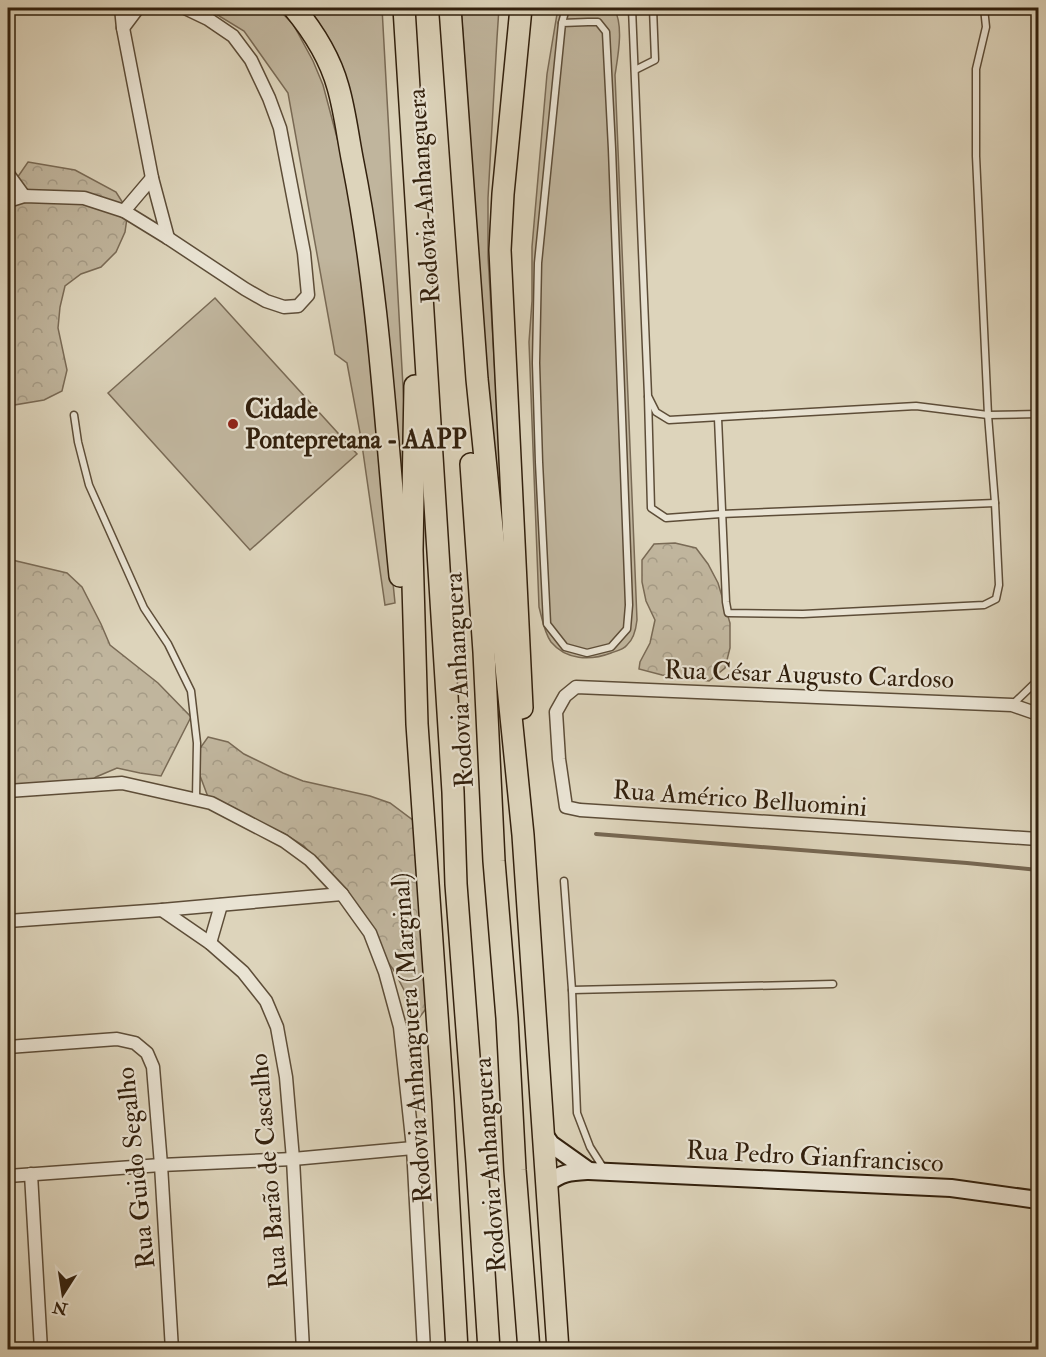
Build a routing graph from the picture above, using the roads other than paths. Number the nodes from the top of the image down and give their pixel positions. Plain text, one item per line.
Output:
1 (121, 8) edge
2 (138, 8) edge
3 (185, 8) edge
4 (294, 8) edge
5 (404, 8) edge
6 (435, 8) edge
7 (450, 8) edge
8 (521, 8) edge
9 (566, 8) edge
10 (633, 8) edge
11 (653, 8) edge
12 (984, 8) edge
13 (562, 23) junction
14 (123, 28) junction
15 (635, 70) junction
16 (8, 174) edge
17 (152, 178) junction
18 (24, 196) junction
19 (8, 201) edge
20 (124, 211) junction
21 (417, 218) junction
22 (168, 238) junction
23 (648, 396) junction
24 (1038, 414) edge
25 (74, 415) dead end
26 (988, 415) junction
27 (718, 418) junction
28 (995, 503) junction
29 (721, 514) junction
30 (1038, 680) edge
31 (576, 687) joint
32 (1012, 705) junction
33 (1038, 714) edge
34 (417, 724) junction
35 (8, 791) edge
36 (196, 799) junction
37 (523, 835) junction
38 (1038, 839) edge
39 (564, 881) dead end
40 (342, 894) junction
41 (220, 905) junction
42 (162, 910) junction
43 (8, 921) edge
44 (210, 943) junction
45 (833, 984) dead end
46 (572, 990) junction
47 (8, 1047) edge
48 (544, 1134) junction
49 (413, 1148) junction
50 (293, 1159) junction
51 (161, 1165) junction
52 (598, 1172) junction
53 (31, 1174) junction
54 (8, 1176) edge
55 (547, 1184) junction
56 (1038, 1200) edge
57 (41, 1350) edge
58 (172, 1350) edge
59 (303, 1350) edge
60 (424, 1350) edge
61 (457, 1350) edge
62 (489, 1350) edge
63 (529, 1350) edge
64 (558, 1350) edge

1 - 14 street
2 - 14 street
3 - 22 street
4 - 34 highway
5 - 21 highway, Rodovia Anhanguera
6 - 63 highway, Rodovia Anhanguera
7 - 37 highway
8 - 37 highway
9 - 13 lane
10 - 15 lane
11 - 15 lane
12 - 26 lane
13 - 13 lane
14 - 17 street
15 - 23 lane
16 - 18 street
17 - 20 street
17 - 22 street
18 - 19 street
18 - 20 street
20 - 22 street
21 - 34 highway
21 - 62 highway, Rodovia Anhanguera
23 - 27 lane
23 - 29 lane
24 - 26 lane
25 - 36 lane
26 - 27 lane
26 - 28 lane
27 - 29 lane
28 - 29 lane
28 - 29 lane
30 - 32 lane
31 - 32 street, Rua César Augusto Cardoso
31 - 38 street, Rua Américo Belluomini
32 - 33 street, Rua César Augusto Cardoso
34 - 61 highway, Rodovia Anhanguera (Marginal)
35 - 36 street
36 - 40 street
37 - 48 highway
39 - 46 lane
40 - 41 street
40 - 49 street
41 - 42 street
41 - 44 street
42 - 43 street
42 - 44 street, Rua Barão de Cascalho
44 - 50 street, Rua Barão de Cascalho
45 - 46 lane
46 - 52 lane
47 - 51 street, Rua Guido Segalho
48 - 52 street
48 - 55 highway
49 - 50 street
49 - 60 street
50 - 51 street
50 - 59 street, Rua Barão de Cascalho
51 - 53 street
51 - 58 street, Rua Guido Segalho
52 - 55 street, Rua Pedro Gianfrancisco
52 - 56 street, Rua Pedro Gianfrancisco
53 - 54 street
53 - 57 street
55 - 64 highway

